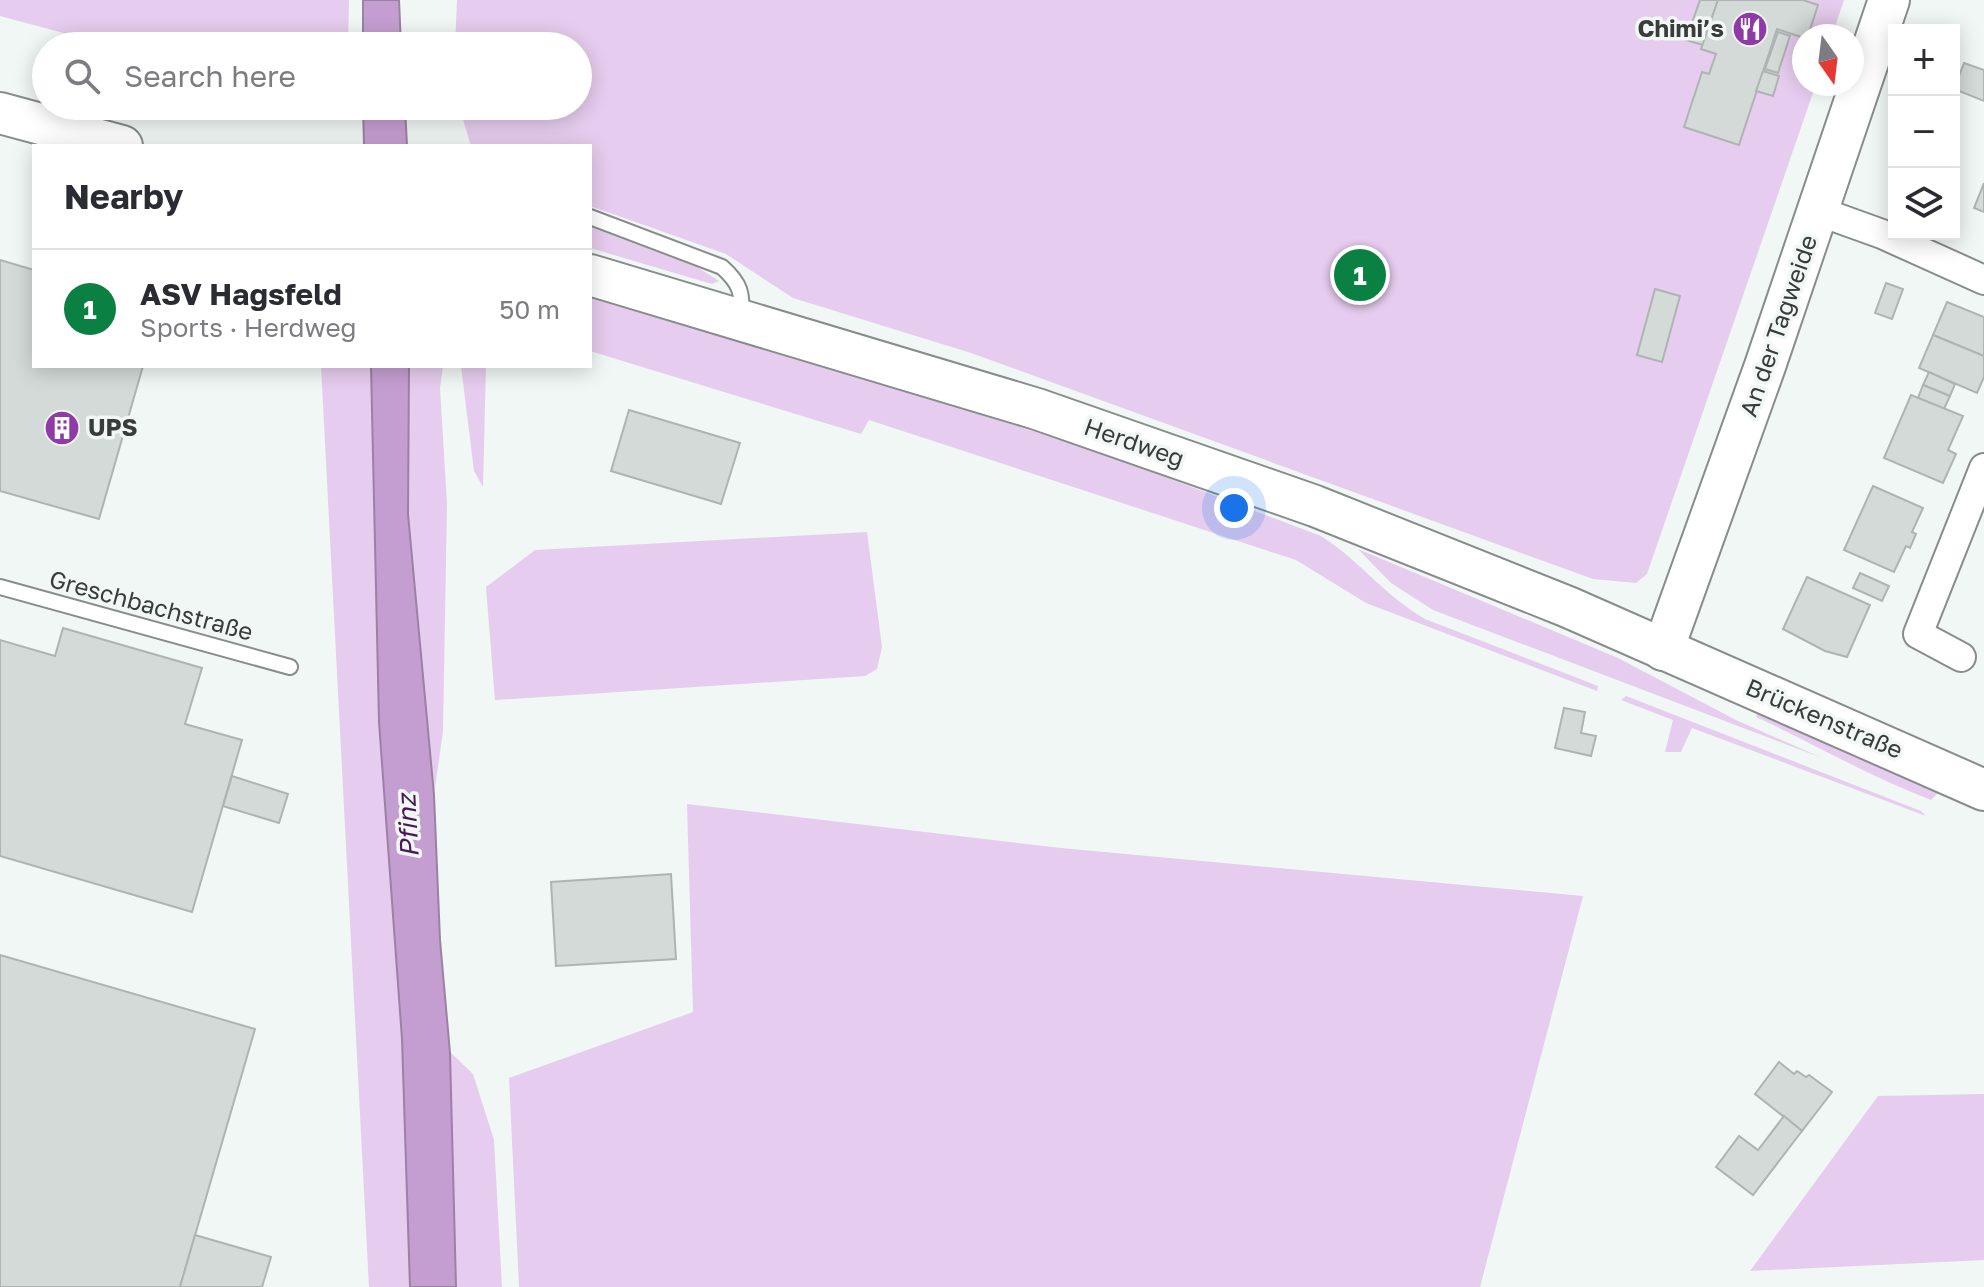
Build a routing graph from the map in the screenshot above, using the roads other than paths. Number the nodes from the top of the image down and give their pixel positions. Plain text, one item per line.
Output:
1 (1889, 0) edge
2 (0, 113) edge
3 (115, 144) edge
4 (1818, 211) junction
5 (592, 218) edge
6 (592, 276) edge
7 (1984, 280) edge
8 (741, 317) junction
9 (1984, 468) edge
10 (0, 587) edge
11 (1663, 650) junction
12 (1961, 657) dead end
13 (290, 667) dead end
14 (1984, 790) edge

1 - 4 main road, An der Tagweide
2 - 3 main road
4 - 7 street
4 - 11 main road, An der Tagweide
5 - 8 lane
6 - 8 main road, Herdweg
8 - 11 main road, Herdweg
9 - 12 street
10 - 13 lane, Greschbachstraße
11 - 14 main road, Brückenstraße

